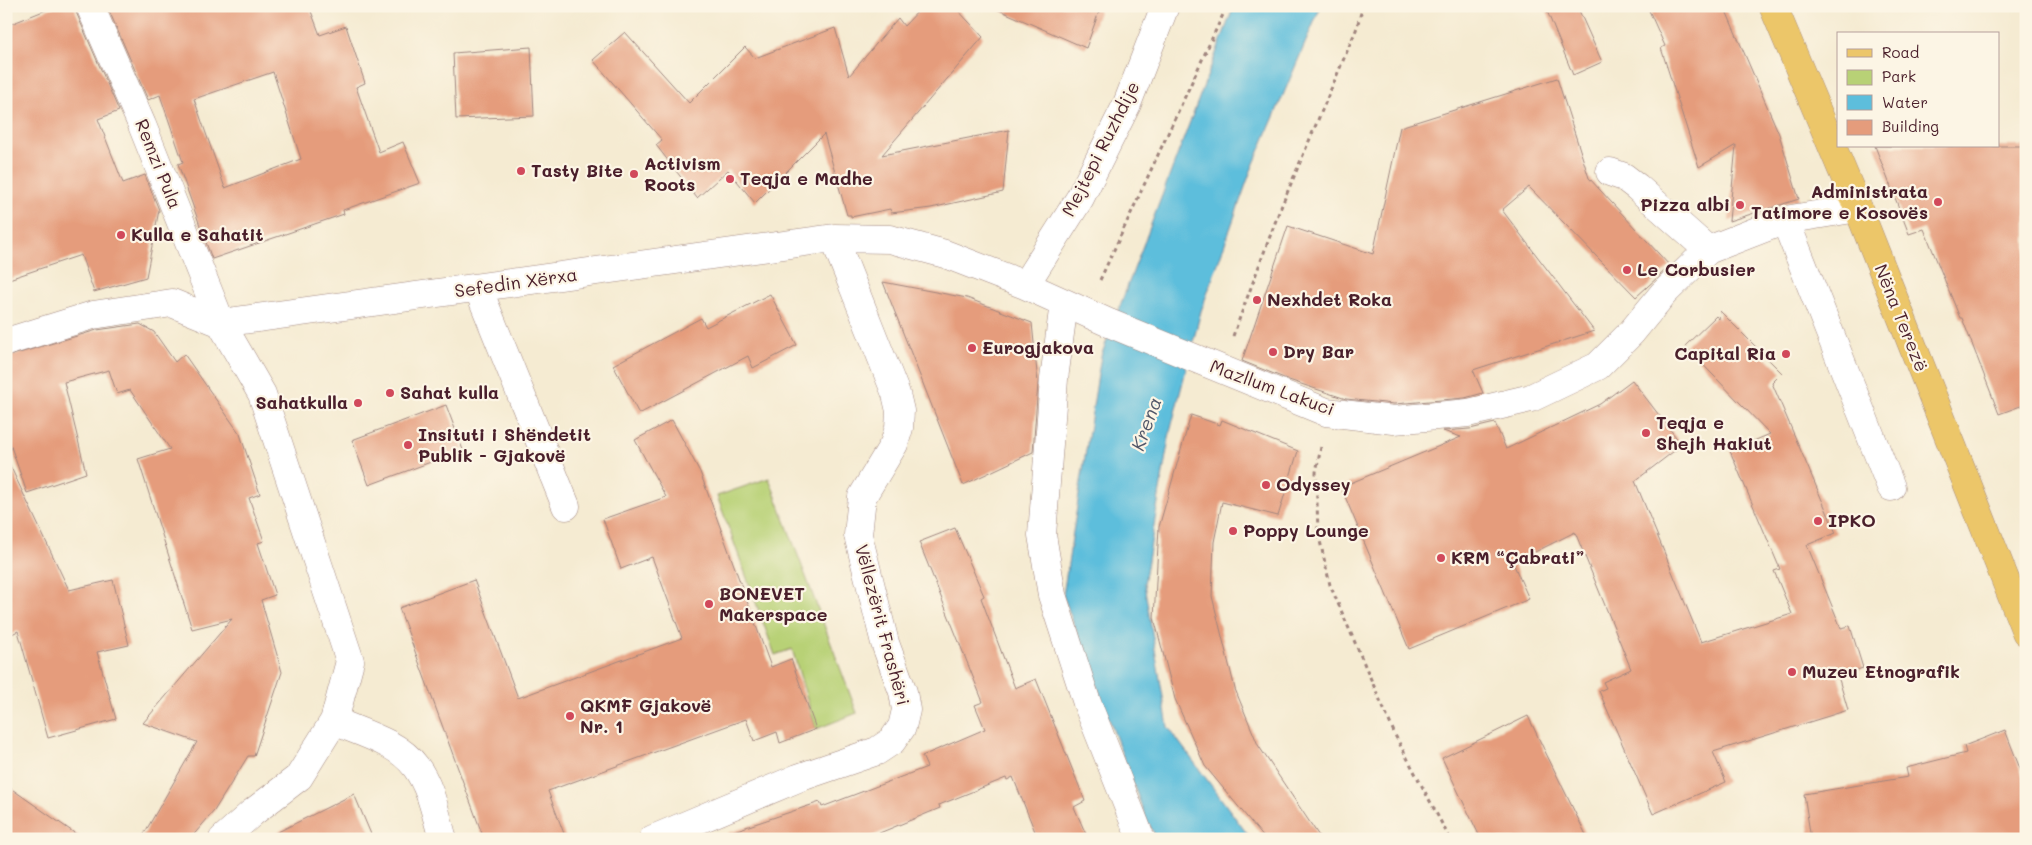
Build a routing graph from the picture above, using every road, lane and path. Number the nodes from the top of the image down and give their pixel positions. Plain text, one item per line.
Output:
1 (90, 6) edge
2 (1165, 6) edge
3 (1227, 6) edge
4 (1363, 6) edge
5 (1773, 6) edge
6 (1610, 172) dead end
7 (1858, 208) junction
8 (1784, 220) junction
9 (834, 238) junction
10 (1708, 250) junction
11 (1025, 285) junction
12 (478, 288) junction
13 (1074, 308) junction
14 (221, 323) junction
15 (6, 342) edge
16 (1221, 370) junction
17 (1326, 412) junction
18 (1891, 487) dead end
19 (566, 506) dead end
20 (2026, 632) edge
21 (334, 721) junction
22 (223, 839) edge
23 (443, 839) edge
24 (653, 839) edge
25 (1141, 839) edge
26 (1450, 839) edge

1 - 14 street, Remzi Pula
2 - 11 street, Mejtepi Ruzhdije
3 - 13 path
4 - 16 path
5 - 7 main road, Nëna Terezë
6 - 10 street
7 - 8 street, Mazllum Lakuci
7 - 20 main road, Nëna Terezë
8 - 10 street, Mazllum Lakuci
8 - 18 street
9 - 11 street, Sefedin Xërxa
9 - 12 street, Sefedin Xërxa
9 - 24 street, Vëllezërit Frashëri
10 - 17 street, Mazllum Lakuci
11 - 13 street, Mazllum Lakuci
12 - 14 street, Sefedin Xërxa
12 - 19 street
13 - 16 street, Mazllum Lakuci
13 - 25 street
14 - 15 street, Sefedin Xërxa
14 - 21 street, Remzi Pula
16 - 17 street, Mazllum Lakuci
17 - 26 path
21 - 22 street
21 - 23 street

